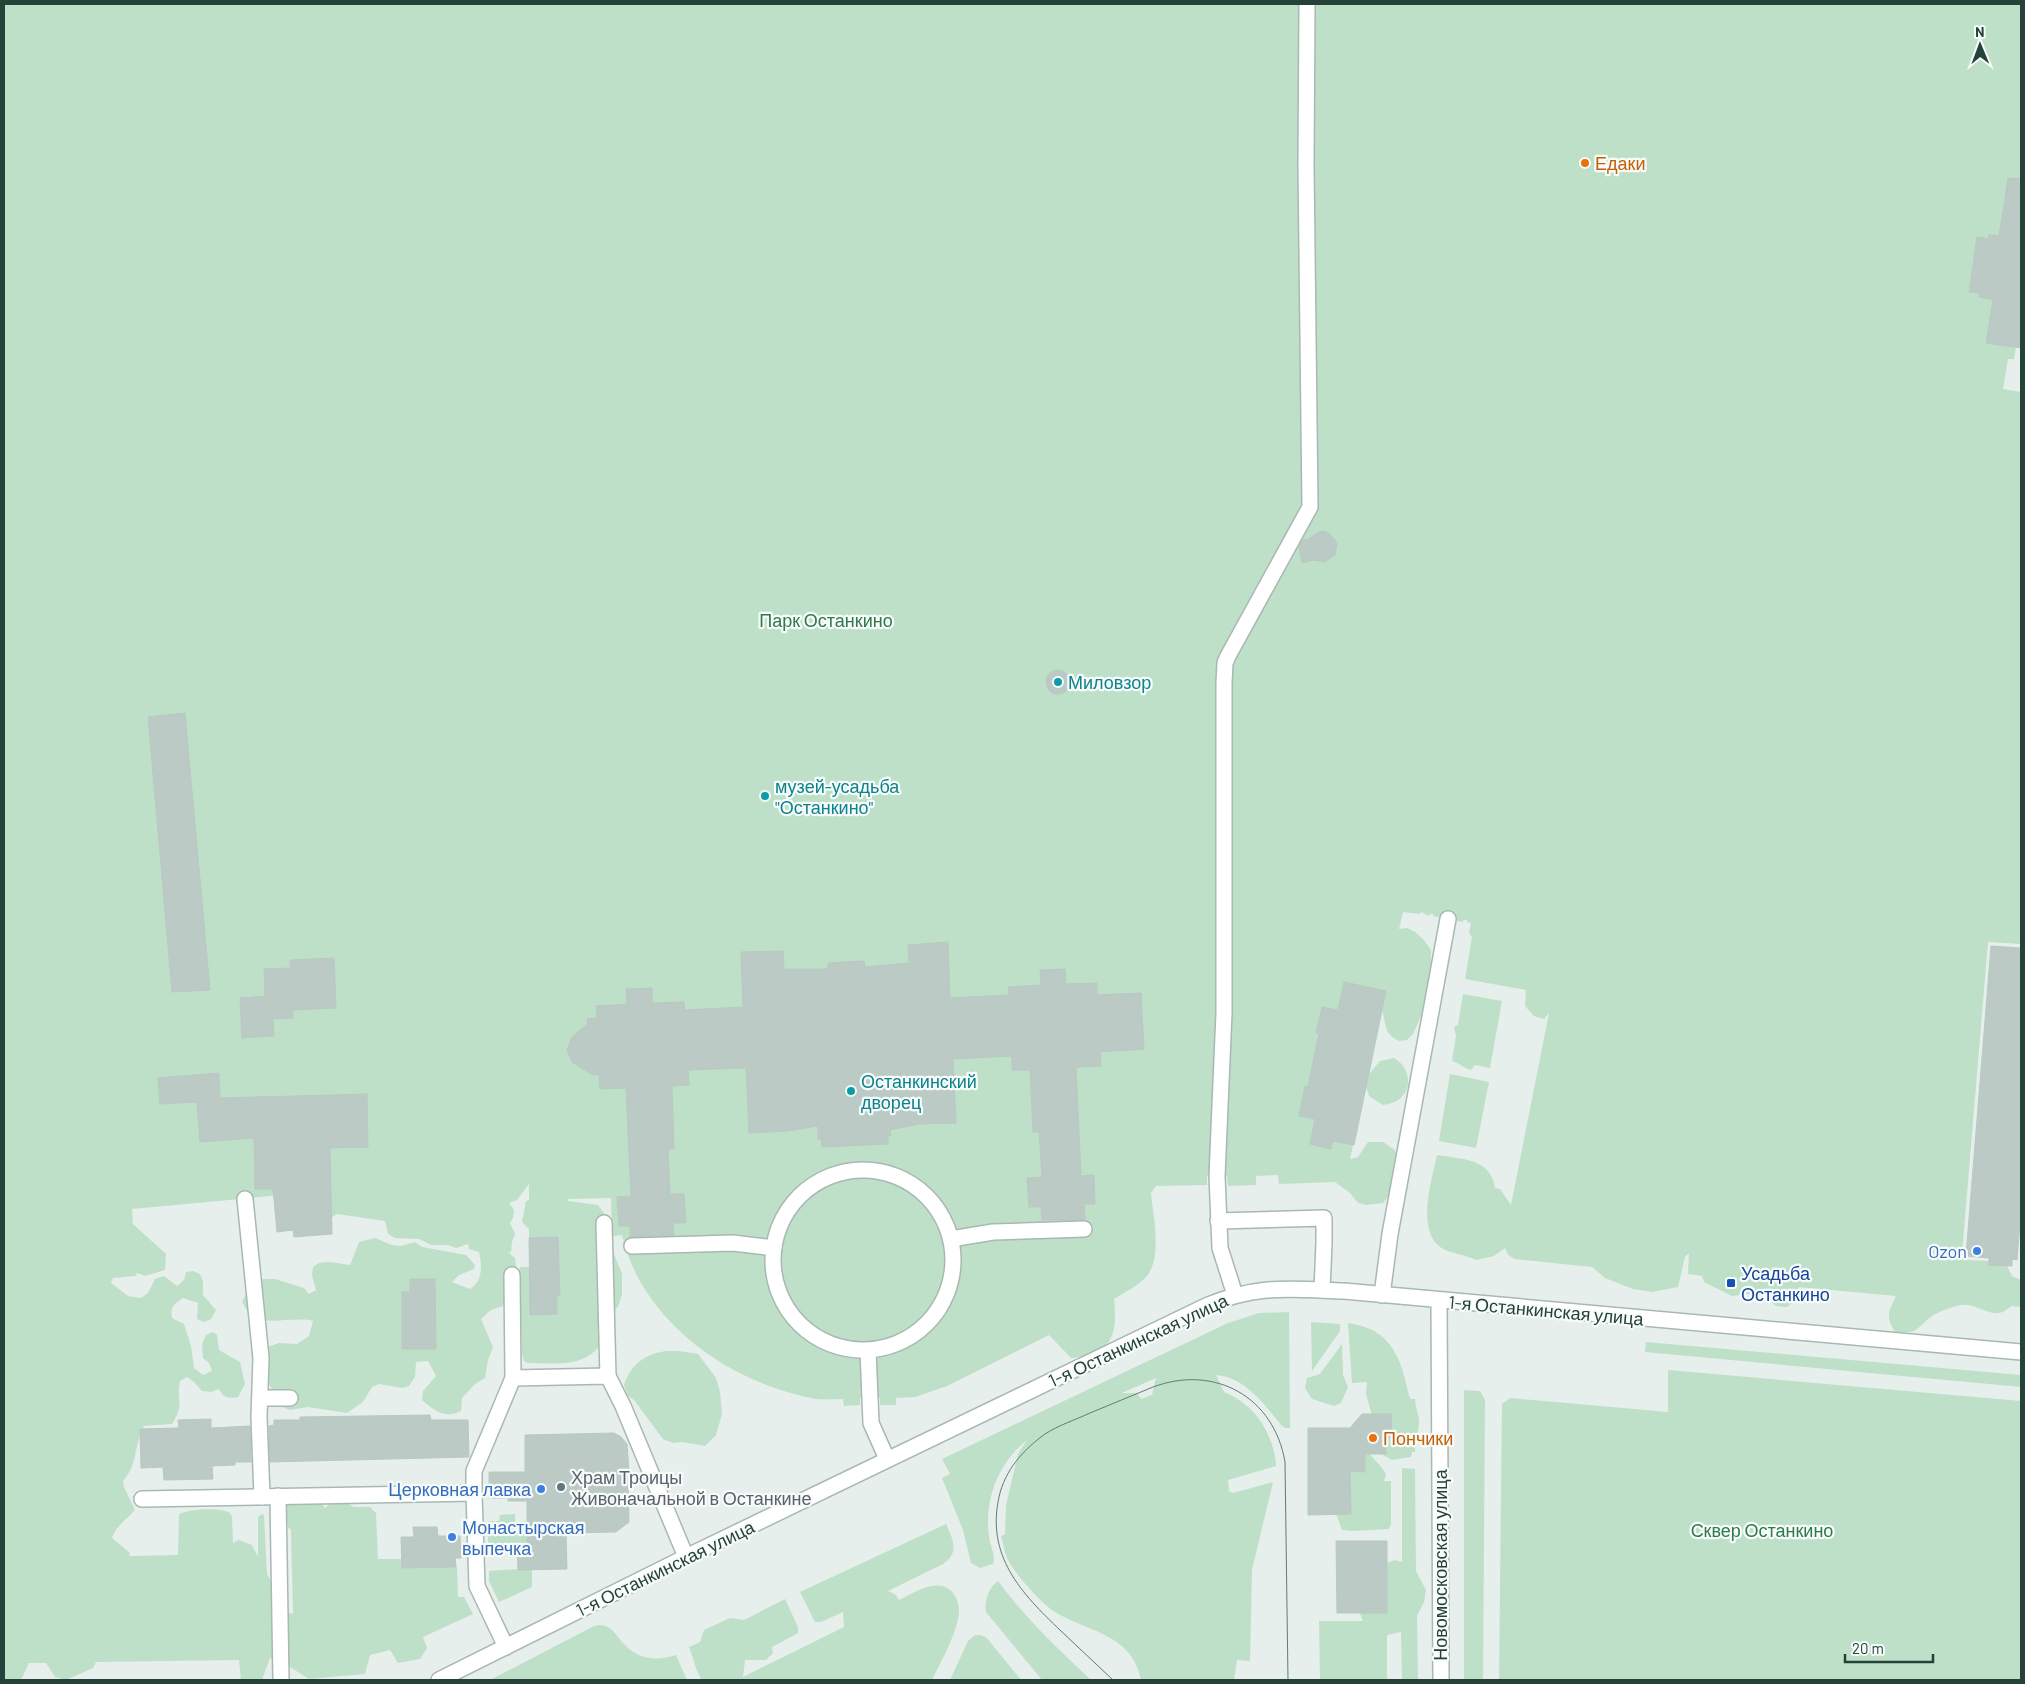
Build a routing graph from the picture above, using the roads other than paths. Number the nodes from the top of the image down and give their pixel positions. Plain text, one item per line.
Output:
1 (1306, 4) edge
2 (1448, 919) dead end
3 (245, 1199) dead end
4 (1218, 1221) junction
5 (604, 1223) dead end
6 (1084, 1229) dead end
7 (951, 1239) junction
8 (632, 1246) dead end
9 (774, 1248) junction
10 (512, 1275) dead end
11 (1322, 1290) junction
12 (1235, 1295) junction
13 (1382, 1295) junction
14 (1439, 1300) junction
15 (868, 1350) junction
16 (2021, 1352) edge
17 (608, 1376) junction
18 (513, 1378) junction
19 (260, 1398) junction
20 (290, 1398) dead end
21 (887, 1459) junction
22 (474, 1493) junction
23 (278, 1496) junction
24 (262, 1497) junction
25 (142, 1499) dead end
26 (686, 1557) junction
27 (506, 1647) junction
28 (281, 1680) edge
29 (439, 1680) edge
30 (1441, 1680) edge

1 - 4 street
2 - 13 street
3 - 19 street
4 - 11 street
4 - 12 street
5 - 17 street
6 - 7 street
7 - 9 street
7 - 15 street
8 - 9 street
9 - 15 street
10 - 18 street
11 - 12 street, 1-я Останкинская улица
11 - 13 street, 1-я Останкинская улица
12 - 21 street, 1-я Останкинская улица
13 - 14 street, 1-я Останкинская улица
14 - 16 street, 1-я Останкинская улица
14 - 30 street, Новомосковская улица
15 - 21 street
17 - 18 street
17 - 26 street
18 - 22 street
19 - 20 street
19 - 24 street
21 - 26 street, 1-я Останкинская улица
22 - 23 street
22 - 27 street
23 - 24 street
23 - 28 street
24 - 25 street
26 - 27 street, 1-я Останкинская улица
27 - 29 street, 1-я Останкинская улица

